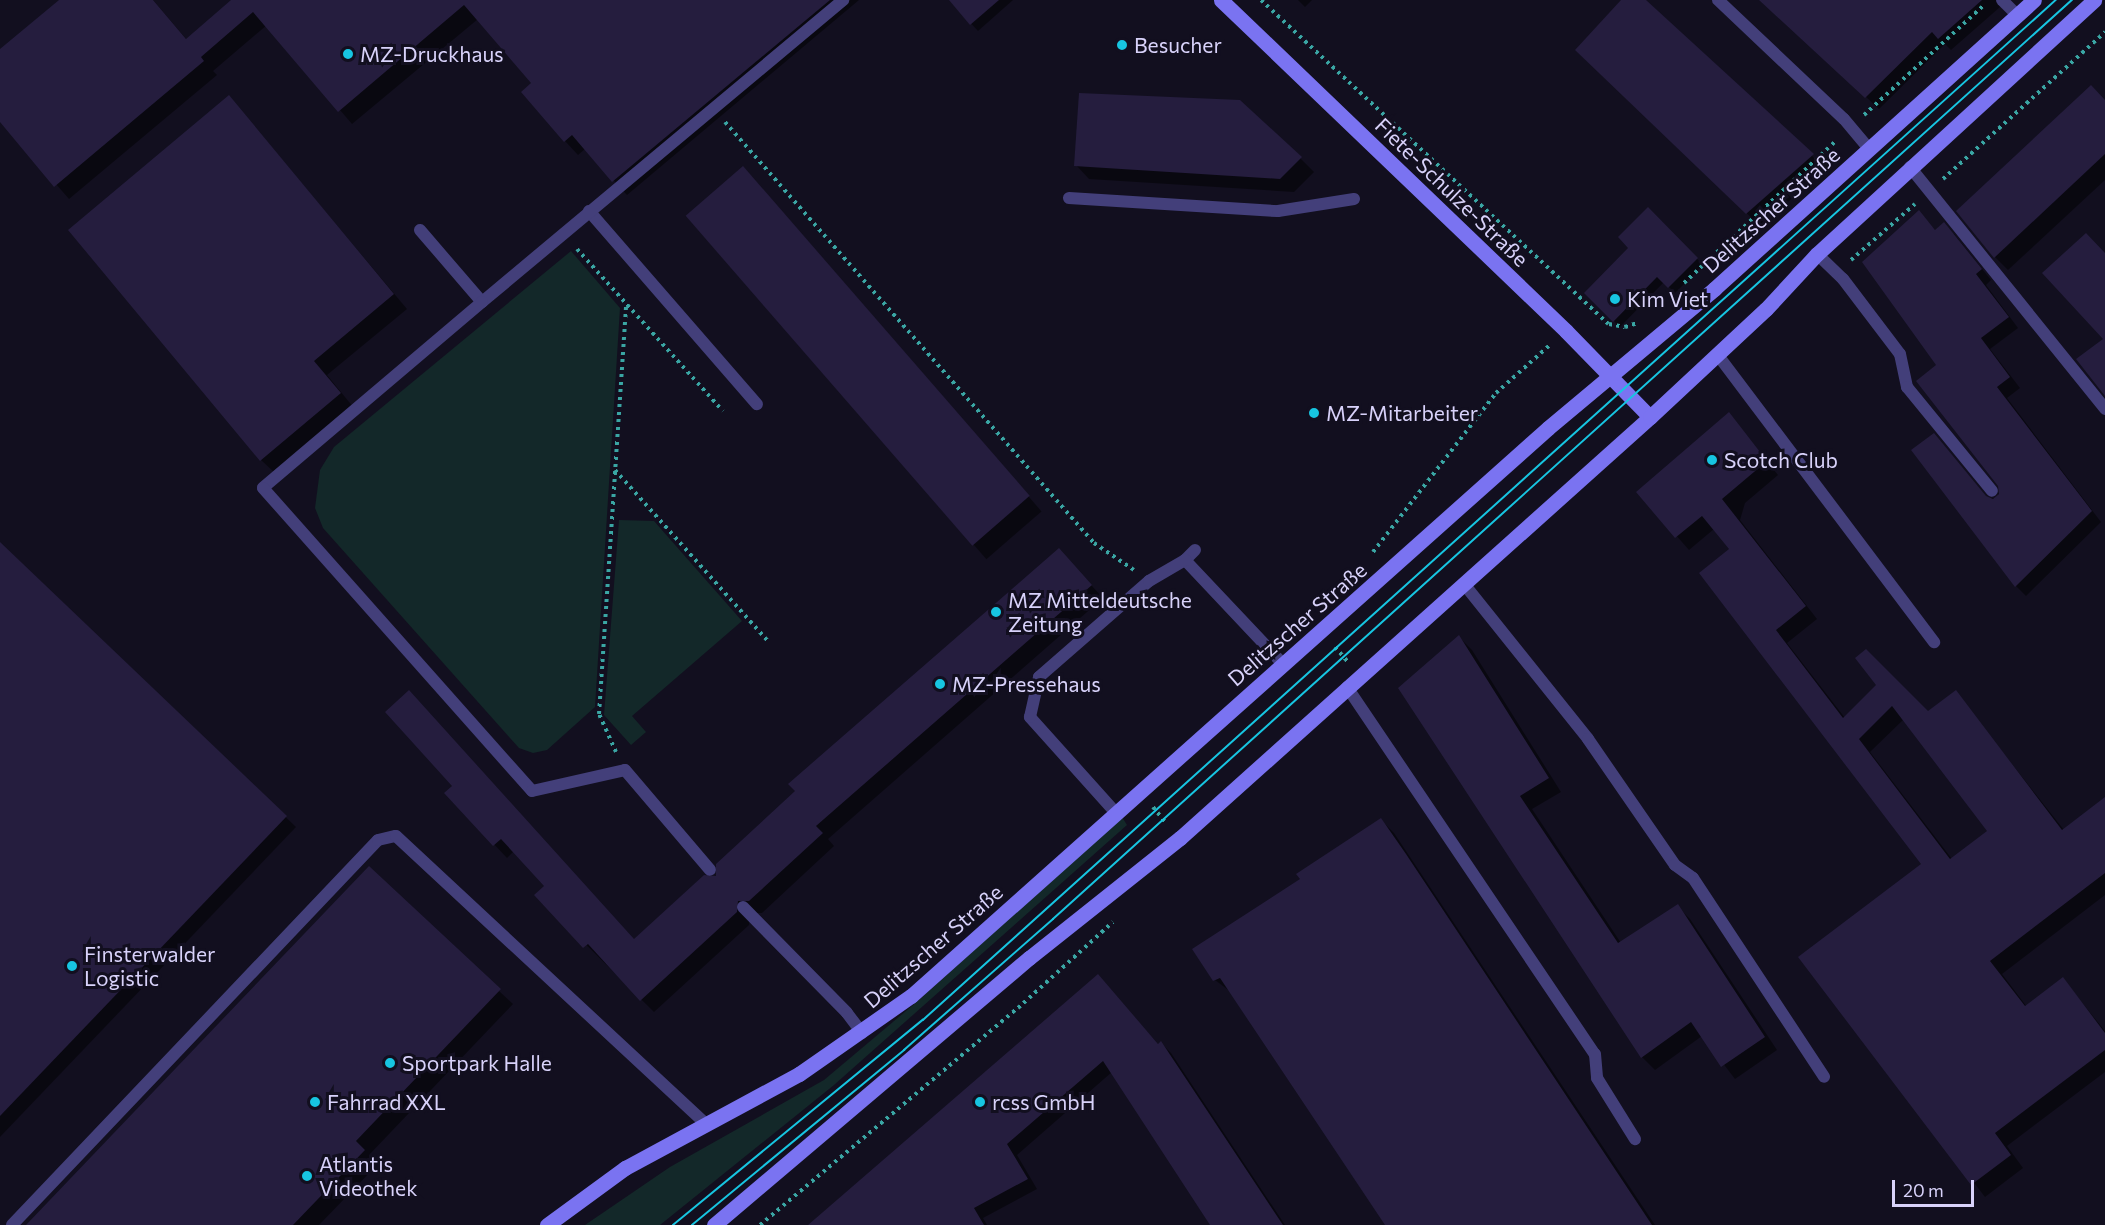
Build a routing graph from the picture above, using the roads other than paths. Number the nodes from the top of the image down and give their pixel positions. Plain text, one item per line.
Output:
1 (843, 0) edge
2 (1221, 0) edge
3 (1718, 0) edge
4 (2002, 0) edge
5 (2034, 0) edge
6 (2094, 0) edge
7 (2017, 15) junction
8 (1870, 150) junction
9 (1911, 167) junction
10 (1069, 198) dead end
11 (1354, 199) dead end
12 (589, 211) junction
13 (420, 230) dead end
14 (1817, 254) junction
15 (482, 302) junction
16 (1717, 354) junction
17 (1611, 376) junction
18 (757, 404) dead end
19 (2105, 410) edge
20 (1650, 417) junction
21 (1992, 491) dead end
22 (1195, 550) dead end
23 (1185, 560) junction
24 (1464, 584) junction
25 (1934, 642) dead end
26 (1283, 664) junction
27 (1347, 687) junction
28 (1116, 813) junction
29 (710, 870) dead end
30 (743, 907) dead end
31 (862, 1034) junction
32 (1824, 1077) dead end
33 (704, 1122) junction
34 (1635, 1139) dead end
35 (12, 1225) edge
36 (547, 1225) edge
37 (714, 1225) edge

1 - 12 lane
2 - 17 main road, Fiete-Schulze-Straße
3 - 8 lane
4 - 7 lane
5 - 7 main road, Delitzscher Straße
6 - 9 main road
7 - 8 main road, Delitzscher Straße
8 - 17 main road, Delitzscher Straße
9 - 14 main road
9 - 19 lane
10 - 11 lane
12 - 15 lane
12 - 18 lane
13 - 15 lane
14 - 16 main road
14 - 21 lane
15 - 29 lane
16 - 20 main road
16 - 25 lane
17 - 20 main road, Fiete-Schulze-Straße
17 - 26 main road, Delitzscher Straße
20 - 24 main road
22 - 23 lane
23 - 26 lane
23 - 28 lane
24 - 27 main road
24 - 32 lane
26 - 28 main road, Delitzscher Straße
27 - 34 lane
27 - 37 main road
28 - 31 main road, Delitzscher Straße
30 - 31 lane
31 - 33 main road, Delitzscher Straße
33 - 35 lane
33 - 36 main road, Delitzscher Straße

